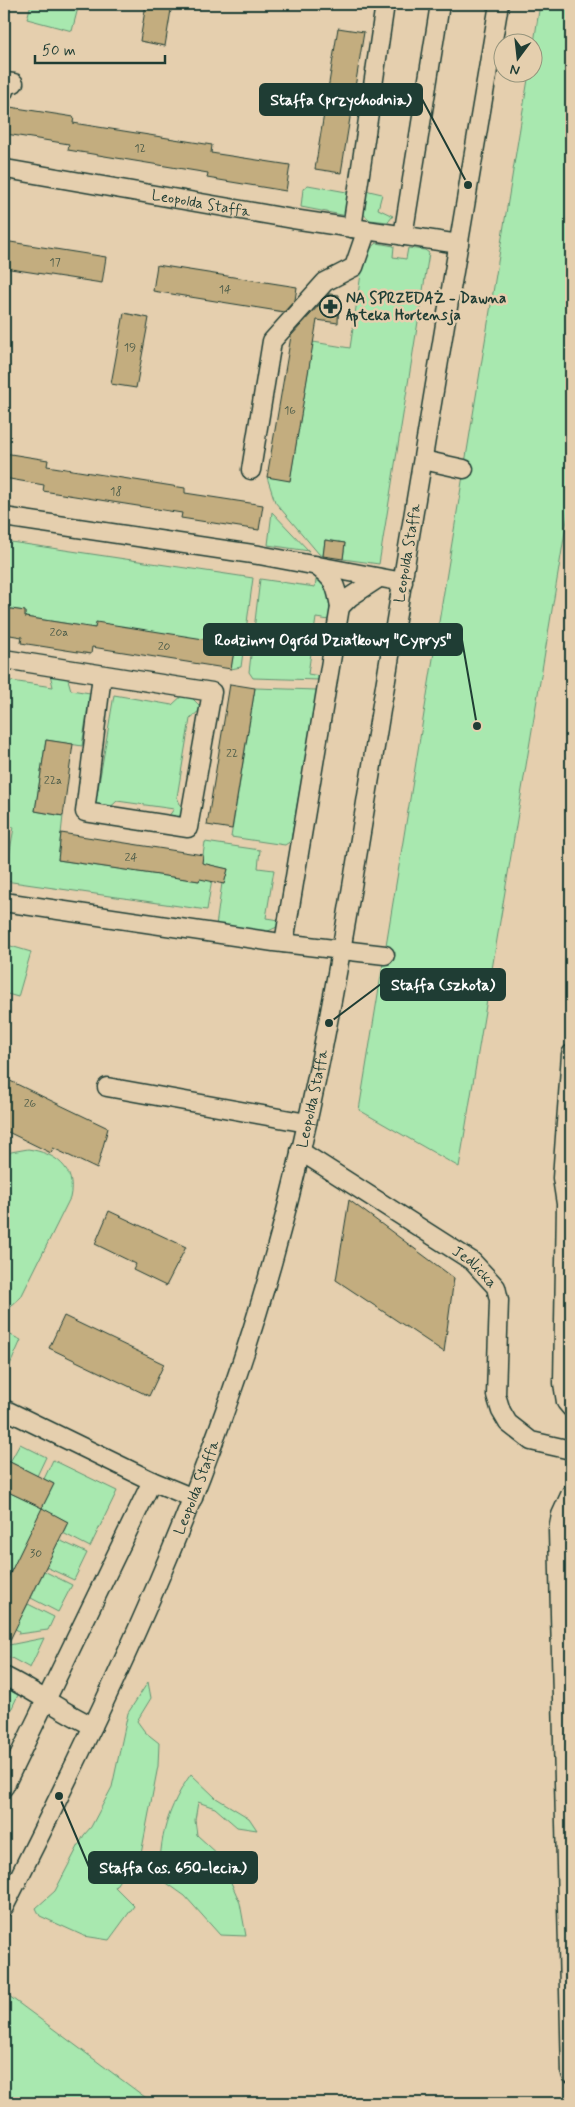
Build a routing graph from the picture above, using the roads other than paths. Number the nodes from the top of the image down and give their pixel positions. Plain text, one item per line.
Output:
1 (385, 4) edge
2 (440, 4) edge
3 (499, 4) edge
4 (4, 167) edge
5 (358, 229) junction
6 (403, 236) junction
7 (459, 244) junction
8 (423, 460) junction
9 (464, 469) dead end
10 (251, 470) dead end
11 (4, 517) edge
12 (314, 565) junction
13 (379, 578) junction
14 (403, 582) junction
15 (340, 607) junction
16 (4, 659) edge
17 (102, 675) junction
18 (4, 902) edge
19 (284, 943) junction
20 (341, 949) junction
21 (385, 955) dead end
22 (571, 1054) edge
23 (107, 1087) dead end
24 (307, 1123) junction
25 (300, 1151) junction
26 (571, 1408) edge
27 (4, 1409) edge
28 (571, 1450) edge
29 (152, 1481) junction
30 (571, 1493) edge
31 (193, 1498) junction
32 (4, 1676) edge
33 (46, 1699) junction
34 (93, 1726) junction
35 (4, 1787) edge
36 (4, 1907) edge
37 (571, 2074) edge

1 - 5 street
2 - 6 street
3 - 7 street, Leopolda Staffa
4 - 5 street, Leopolda Staffa
5 - 6 street, Leopolda Staffa
5 - 10 street
6 - 7 street, Leopolda Staffa
7 - 8 street, Leopolda Staffa
8 - 9 street
8 - 14 street, Leopolda Staffa
11 - 12 street
12 - 13 street
12 - 15 street
13 - 14 street
13 - 15 street
14 - 20 street, Leopolda Staffa
15 - 19 street
16 - 17 street
17 - 17 street
18 - 19 street
19 - 20 street
20 - 21 street
20 - 24 street, Leopolda Staffa
22 - 26 street
23 - 24 street
24 - 25 street, Leopolda Staffa
25 - 28 street, Jedlicka
25 - 31 street, Leopolda Staffa
27 - 29 street
29 - 31 street
29 - 33 street
30 - 37 street
31 - 34 street, Leopolda Staffa
32 - 33 street
33 - 34 street
33 - 35 street
34 - 36 street, Leopolda Staffa

